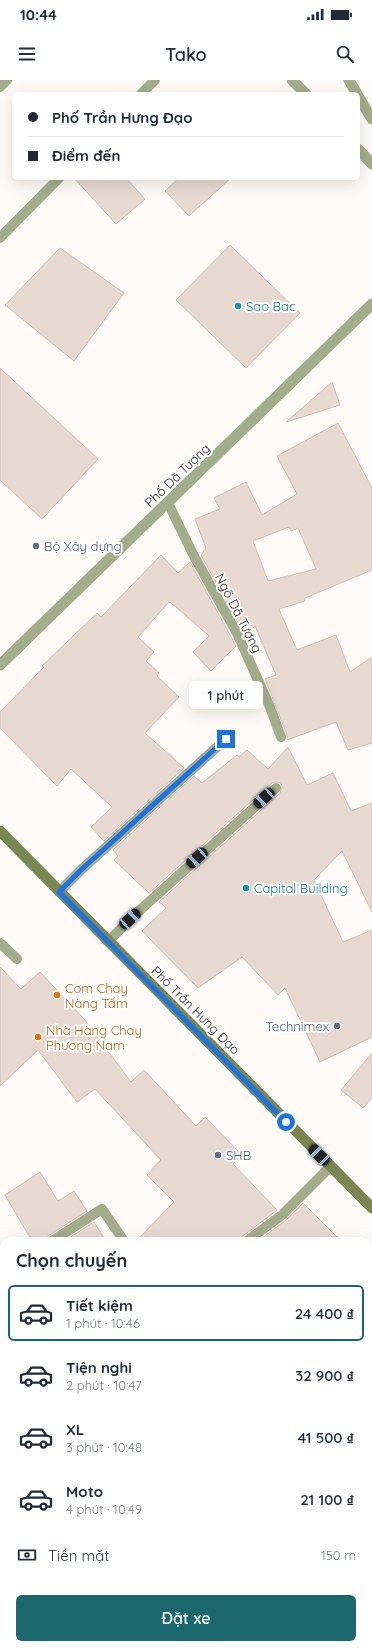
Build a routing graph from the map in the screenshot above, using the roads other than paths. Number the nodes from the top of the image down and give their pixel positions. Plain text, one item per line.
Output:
1 (7, 80) edge
2 (154, 80) edge
3 (349, 80) edge
4 (294, 81) edge
5 (0, 87) edge
6 (143, 92) edge
7 (304, 92) edge
8 (355, 92) edge
9 (360, 100) edge
10 (372, 120) edge
11 (360, 151) edge
12 (372, 164) edge
13 (56, 180) edge
14 (0, 238) edge
15 (372, 304) edge
16 (168, 503) junction
17 (0, 665) edge
18 (281, 737) dead end
19 (226, 739) dead end
20 (276, 788) dead end
21 (0, 831) edge
22 (59, 892) junction
23 (108, 942) junction
24 (0, 943) edge
25 (17, 959) dead end
26 (330, 1167) junction
27 (372, 1208) edge
28 (58, 1237) edge
29 (121, 1237) edge
30 (252, 1237) edge

1 - 5 lane
2 - 6 lane
3 - 8 street
4 - 7 street
9 - 10 street
11 - 12 street
13 - 14 lane
15 - 16 street, Phố Dã Tượng
16 - 17 street, Phố Dã Tượng
16 - 18 lane, Ngõ Dã Tượng
19 - 22 lane
20 - 23 lane
21 - 22 main road, Phố Trần Hưng Đạo
22 - 23 main road, Phố Trần Hưng Đạo
23 - 26 main road, Phố Trần Hưng Đạo
24 - 25 lane
26 - 27 main road, Phố Trần Hưng Đạo
26 - 30 lane
28 - 29 lane

